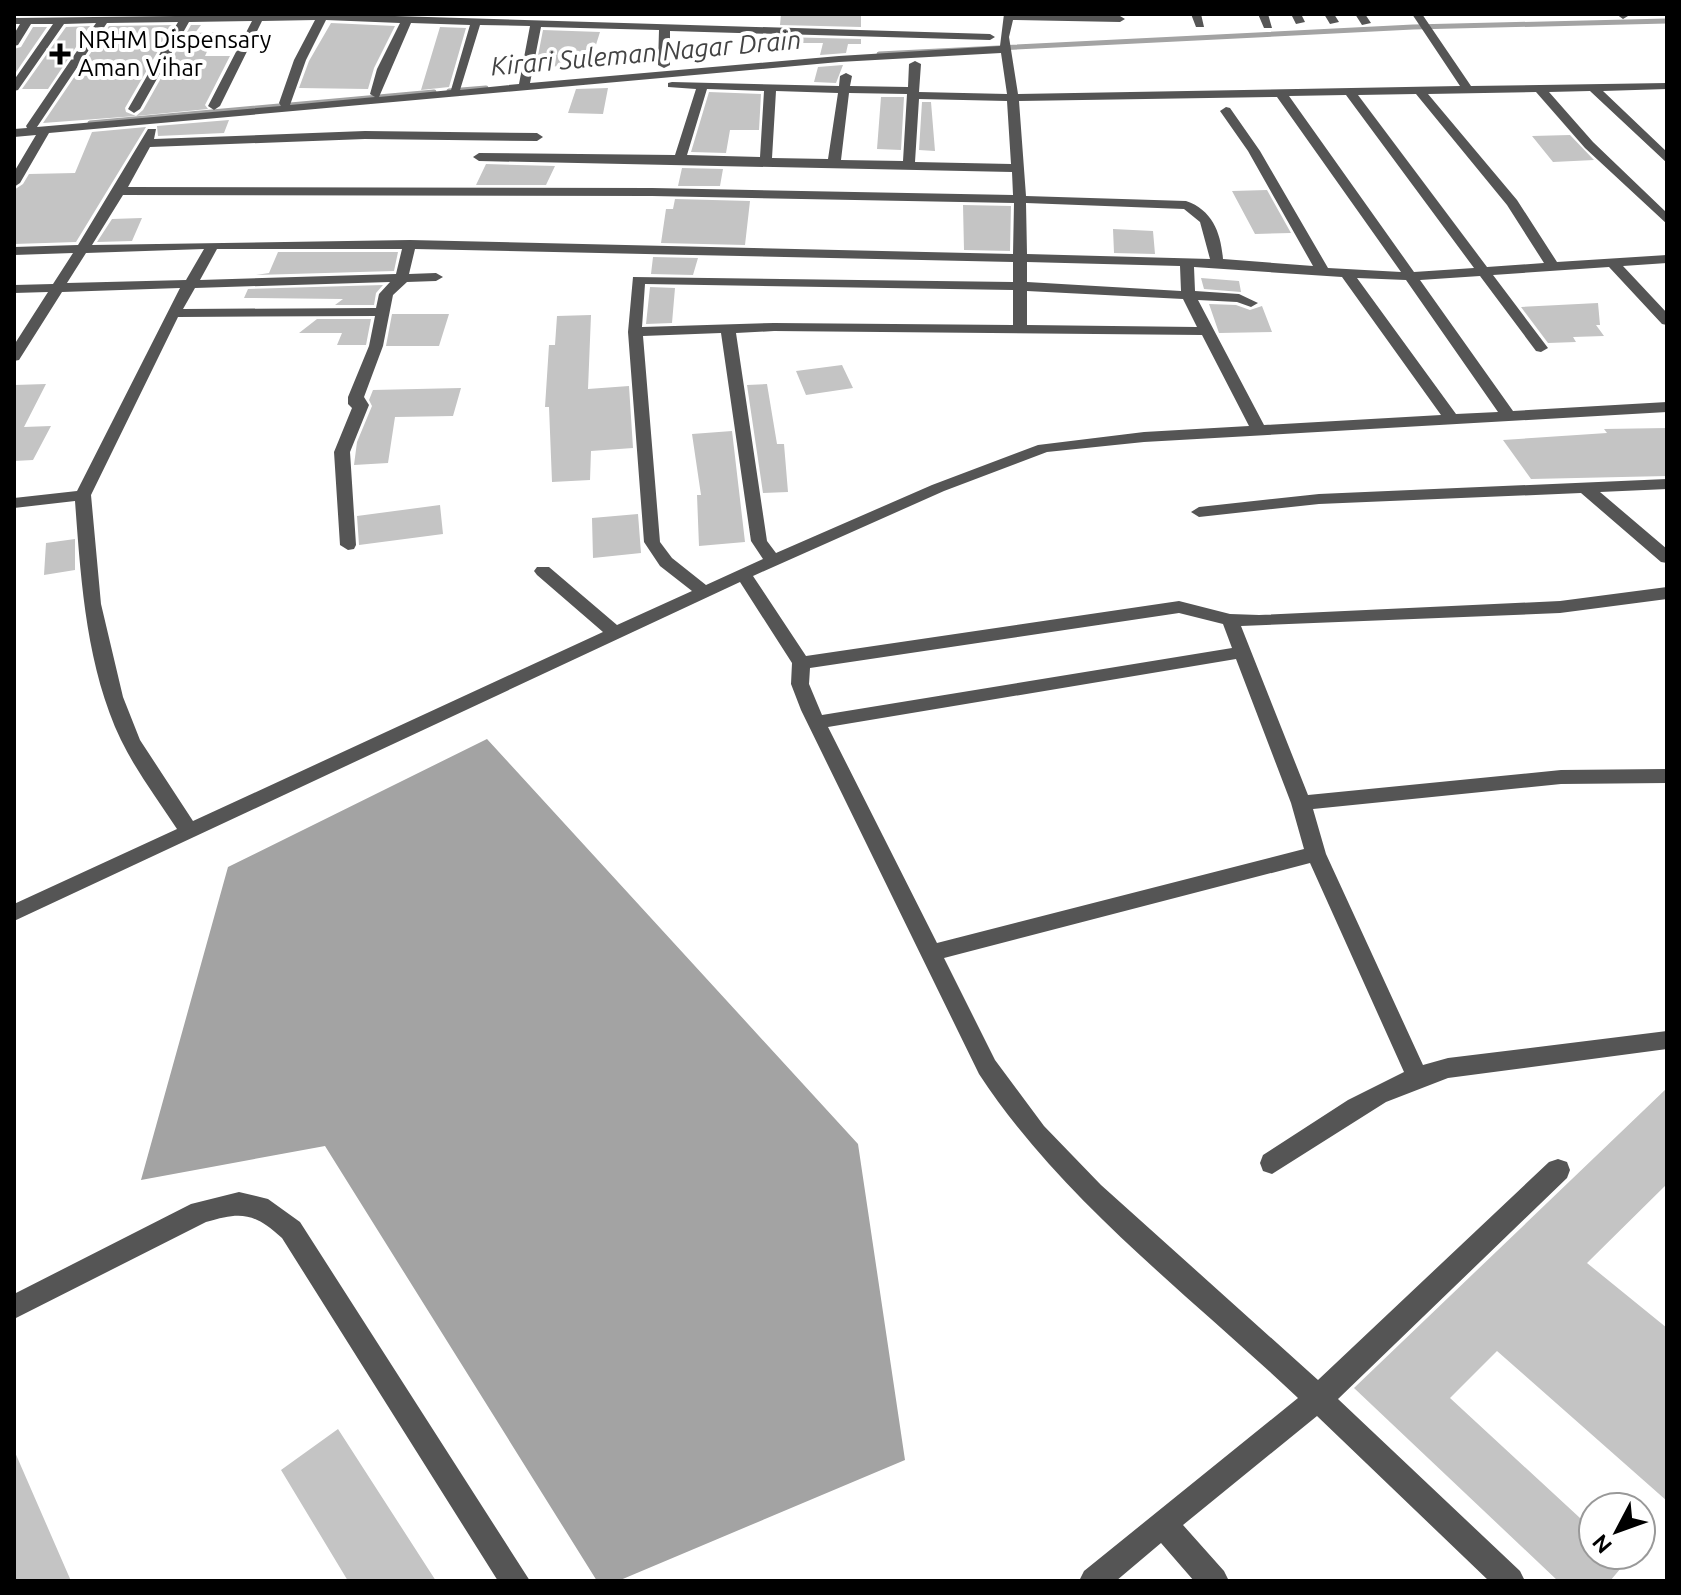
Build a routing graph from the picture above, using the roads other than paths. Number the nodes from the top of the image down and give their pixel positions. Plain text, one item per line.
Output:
1 (1263, 14) edge
2 (230, 16) edge
3 (1009, 16) edge
4 (259, 17) junction
5 (322, 17) junction
6 (1119, 17) edge
7 (105, 18) junction
8 (186, 18) junction
9 (524, 19) edge
10 (61, 20) junction
11 (407, 20) junction
12 (14, 21) edge
13 (27, 21) junction
14 (476, 22) junction
15 (1422, 22) edge
16 (536, 24) junction
17 (665, 26) junction
18 (1268, 26) dead end
19 (764, 30) junction
20 (1123, 32) dead end
21 (14, 43) edge
22 (1004, 44) junction
23 (761, 45) dead end
24 (915, 64) dead end
25 (664, 65) dead end
26 (849, 67) dead end
27 (597, 82) junction
28 (524, 83) dead end
29 (1667, 86) edge
30 (702, 87) junction
31 (14, 88) edge
32 (455, 88) dead end
33 (770, 88) junction
34 (1467, 88) junction
35 (1594, 88) junction
36 (843, 89) junction
37 (1540, 89) junction
38 (1419, 90) junction
39 (1349, 91) junction
40 (1280, 92) junction
41 (912, 93) junction
42 (376, 94) dead end
43 (1013, 98) junction
44 (285, 103) dead end
45 (214, 106) dead end
46 (134, 109) dead end
47 (1226, 111) dead end
48 (159, 119) junction
49 (38, 128) junction
50 (14, 133) edge
51 (537, 137) dead end
52 (146, 143) junction
53 (479, 157) dead end
54 (680, 159) junction
55 (1667, 159) edge
56 (766, 161) junction
57 (834, 163) junction
58 (909, 165) junction
59 (1017, 168) junction
60 (14, 183) edge
61 (118, 191) junction
62 (1020, 199) junction
63 (1667, 220) edge
64 (410, 244) junction
65 (213, 245) junction
66 (82, 249) junction
67 (14, 251) edge
68 (1021, 259) junction
69 (1667, 259) edge
70 (1187, 262) junction
71 (1217, 263) junction
72 (1614, 264) junction
73 (1554, 268) junction
74 (1486, 271) junction
75 (1324, 273) junction
76 (1348, 276) junction
77 (1410, 276) junction
78 (436, 277) dead end
79 (401, 280) junction
80 (191, 284) junction
81 (1020, 286) junction
82 (59, 287) junction
83 (14, 289) edge
84 (1188, 295) junction
85 (1251, 303) dead end
86 (384, 312) junction
87 (173, 313) junction
88 (1667, 321) edge
89 (1020, 327) junction
90 (728, 329) junction
91 (1207, 331) junction
92 (635, 332) junction
93 (20, 337) edge
94 (1541, 348) dead end
95 (14, 357) edge
96 (1667, 407) edge
97 (1509, 416) junction
98 (1452, 420) junction
99 (1259, 430) junction
100 (1667, 484) edge
101 (1583, 486) junction
102 (83, 495) junction
103 (14, 503) edge
104 (1199, 512) dead end
105 (348, 545) dead end
106 (1667, 558) edge
107 (773, 561) junction
108 (543, 571) dead end
109 (743, 574) junction
110 (704, 592) junction
111 (1667, 593) edge
112 (1230, 620) junction
113 (615, 633) junction
114 (1243, 652) junction
115 (801, 663) junction
116 (816, 722) junction
117 (1667, 776) edge
118 (1301, 803) junction
119 (188, 830) junction
120 (1316, 854) junction
121 (14, 913) edge
122 (932, 953) junction
123 (1667, 1040) edge
124 (1416, 1074) junction
125 (1272, 1163) dead end
126 (1558, 1170) dead end
127 (14, 1307) edge
128 (1319, 1398) junction
129 (1162, 1523) junction
130 (515, 1581) edge
131 (1094, 1581) edge
132 (1214, 1581) edge
133 (1510, 1581) edge

1 - 18 street
2 - 4 street
2 - 8 street
3 - 6 street
3 - 22 street
4 - 5 street
4 - 45 street
5 - 11 street
5 - 44 street
6 - 20 street
7 - 8 street
7 - 10 street
7 - 49 street
8 - 46 street
9 - 14 street
9 - 16 street
10 - 13 street
10 - 31 street
11 - 14 street
11 - 42 street
12 - 13 street
13 - 21 street
14 - 32 street
15 - 34 street
16 - 17 street
16 - 28 street
17 - 19 street
17 - 25 street
19 - 22 street
19 - 23 street
22 - 27 street
22 - 43 street
24 - 41 street
26 - 36 street
27 - 30 street
27 - 48 street
29 - 35 street
30 - 33 street
30 - 54 street
33 - 36 street
33 - 56 street
34 - 37 street
34 - 38 street
35 - 37 street
35 - 55 street
36 - 41 street
36 - 57 street
37 - 63 street
38 - 39 street
38 - 73 street
39 - 40 street
39 - 74 street
40 - 43 street
40 - 77 street
41 - 43 street
41 - 58 street
43 - 59 street
47 - 75 street
48 - 49 street
48 - 52 street
49 - 50 street
49 - 60 street
51 - 52 street
52 - 61 street
53 - 54 street
54 - 56 street
56 - 57 street
57 - 58 street
58 - 59 street
59 - 62 street
61 - 62 street
61 - 66 street
62 - 68 street
62 - 71 street
64 - 65 street
64 - 68 street
64 - 79 street
65 - 66 street
65 - 80 street
66 - 67 street
66 - 82 street
68 - 70 street
68 - 81 street
69 - 72 street
70 - 71 street
70 - 84 street
71 - 75 street
72 - 73 street
72 - 88 street
73 - 74 street
74 - 77 street
74 - 94 street
75 - 76 street
76 - 77 street
76 - 98 street
77 - 97 street
78 - 79 street
79 - 80 street
79 - 86 street
80 - 82 street
80 - 87 street
81 - 84 street
81 - 89 street
81 - 92 street
82 - 83 street
82 - 93 street
84 - 85 street
84 - 91 street
86 - 87 street
86 - 105 street
87 - 102 street
89 - 90 street
89 - 91 street
90 - 92 street
90 - 107 street
91 - 99 street
92 - 110 street
93 - 95 street
96 - 97 street
97 - 98 street
98 - 99 street
99 - 107 street
100 - 101 street
101 - 104 street
101 - 106 street
102 - 103 street
102 - 119 street
107 - 109 street
108 - 113 street
109 - 110 street
109 - 115 street
110 - 113 street
111 - 112 street
112 - 114 street
112 - 115 street
113 - 119 street
114 - 116 street
114 - 118 street
115 - 116 street
116 - 122 street
117 - 118 street
118 - 120 street
119 - 121 street
120 - 122 street
120 - 124 street
122 - 128 street
123 - 124 street
124 - 125 street
126 - 128 street
127 - 130 street
128 - 129 street
128 - 133 street
129 - 131 street
129 - 132 street

